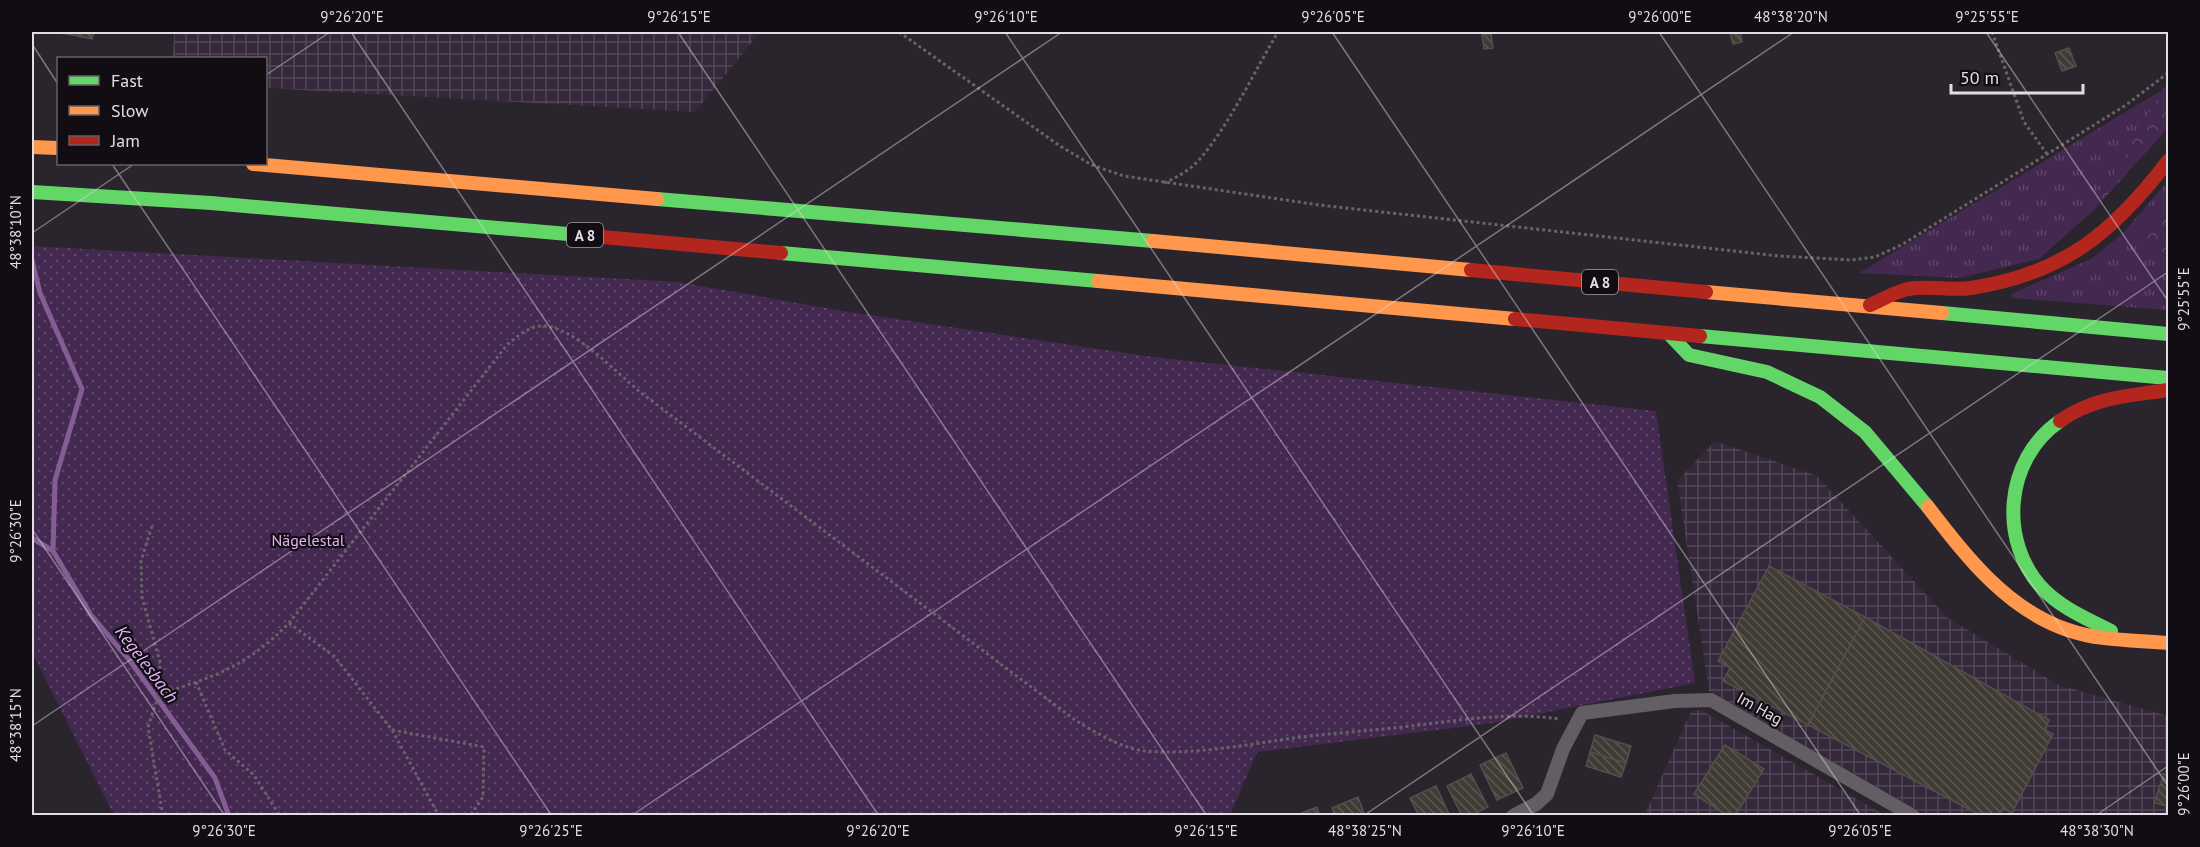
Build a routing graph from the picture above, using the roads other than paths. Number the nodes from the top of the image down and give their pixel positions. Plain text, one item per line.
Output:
1 (32, 147) edge
2 (57, 148) edge
3 (2169, 161) edge
4 (265, 165) edge
5 (32, 192) edge
6 (1865, 307) junction
7 (1669, 334) junction
8 (2169, 334) edge
9 (2169, 378) edge
10 (2169, 390) edge
11 (2125, 638) junction
12 (2169, 643) edge
13 (1513, 816) edge
14 (1914, 816) edge

1 - 2 highway
3 - 6 highway
4 - 6 highway, A 8
5 - 7 highway, A 8
6 - 8 highway, A 8
7 - 9 highway, A 8
7 - 11 highway
10 - 11 highway
11 - 12 highway
13 - 14 street, Im Hag

